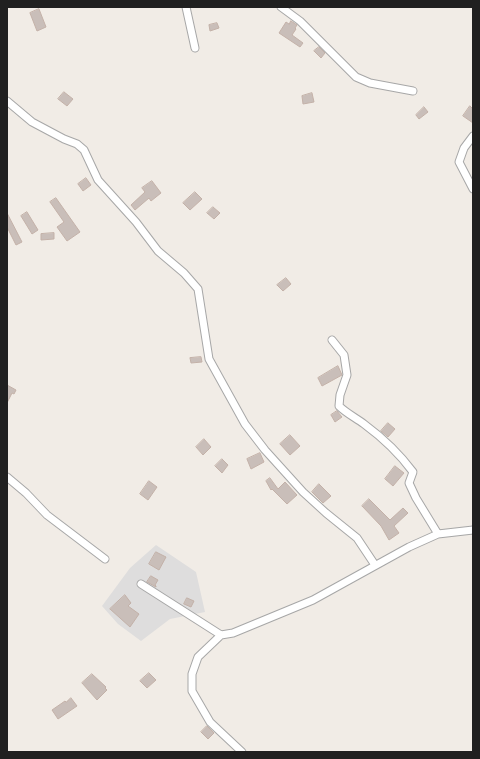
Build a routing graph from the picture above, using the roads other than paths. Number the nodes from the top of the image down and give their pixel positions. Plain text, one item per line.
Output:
1 (186, 7) edge
2 (281, 7) edge
3 (195, 48) dead end
4 (413, 91) dead end
5 (7, 101) edge
6 (473, 136) edge
7 (473, 189) edge
8 (332, 340) dead end
9 (7, 477) edge
10 (473, 530) edge
11 (438, 534) junction
12 (105, 559) dead end
13 (375, 565) junction
14 (141, 584) dead end
15 (221, 635) junction
16 (242, 752) edge

1 - 3 street
2 - 4 street
5 - 13 street
6 - 7 street
8 - 11 street
9 - 12 street
10 - 11 street
11 - 13 street
13 - 15 street
14 - 15 street
15 - 16 street

